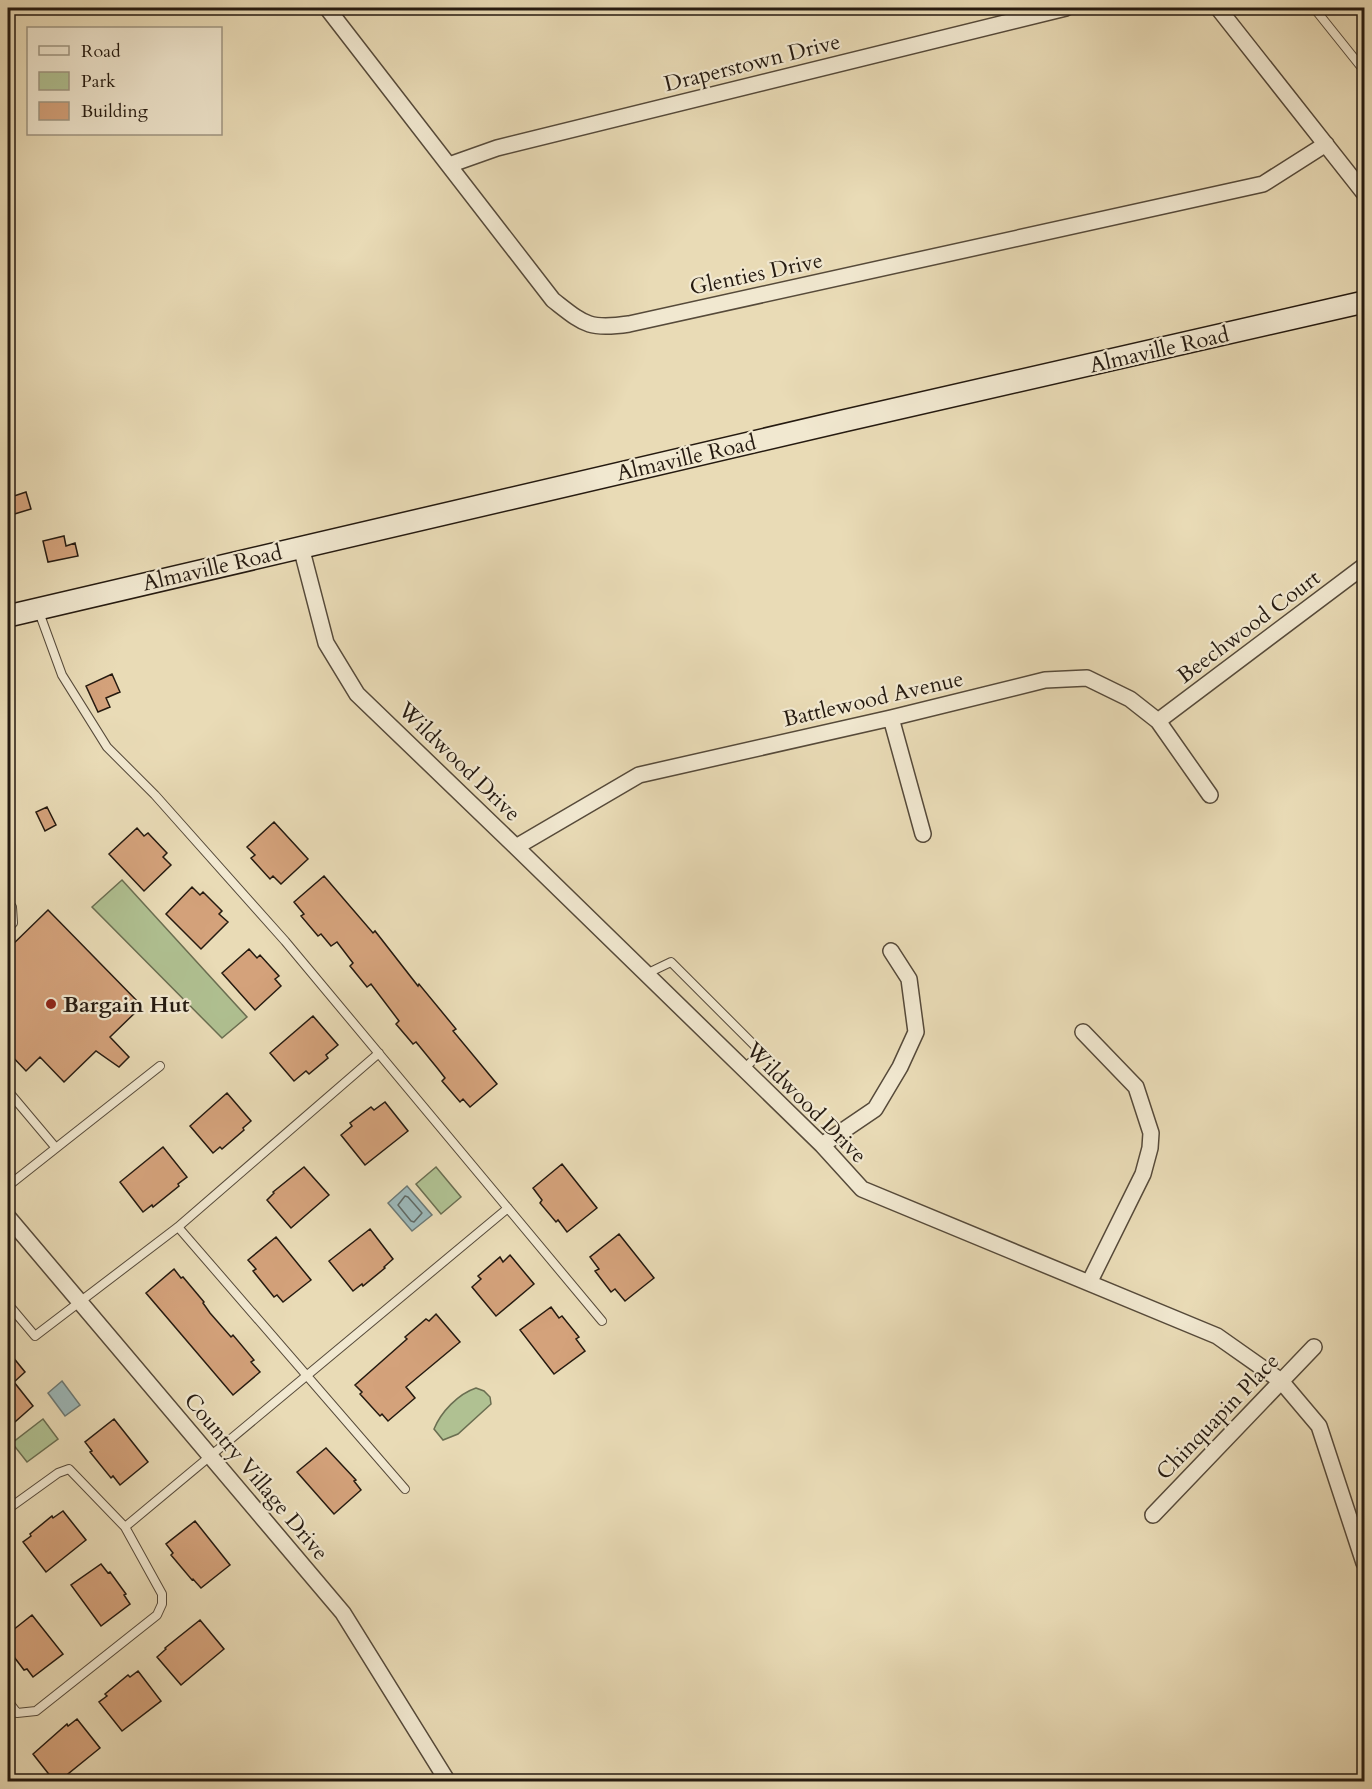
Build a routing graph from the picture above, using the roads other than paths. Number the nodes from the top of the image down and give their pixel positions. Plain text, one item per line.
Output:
1 (327, 8) edge
2 (1066, 8) edge
3 (1218, 8) edge
4 (1314, 8) edge
5 (1363, 67) edge
6 (1326, 144) junction
7 (449, 165) junction
8 (1365, 193) edge
9 (1365, 302) edge
10 (301, 547) junction
11 (1365, 566) edge
12 (38, 608) junction
13 (8, 616) edge
14 (891, 718) junction
15 (1158, 721) junction
16 (1210, 795) dead end
17 (923, 834) dead end
18 (516, 847) junction
19 (8, 902) edge
20 (8, 928) edge
21 (891, 951) dead end
22 (646, 974) junction
23 (1083, 1032) dead end
24 (379, 1053) junction
25 (160, 1066) dead end
26 (744, 1069) junction
27 (8, 1091) edge
28 (822, 1145) junction
29 (56, 1148) junction
30 (8, 1186) edge
31 (508, 1208) junction
32 (8, 1217) edge
33 (178, 1227) junction
34 (1089, 1283) junction
35 (80, 1303) junction
36 (8, 1304) edge
37 (602, 1321) dead end
38 (1314, 1347) dead end
39 (306, 1376) junction
40 (1281, 1381) junction
41 (210, 1455) junction
42 (405, 1489) dead end
43 (8, 1509) edge
44 (1154, 1515) dead end
45 (124, 1527) junction
46 (1365, 1563) edge
47 (8, 1701) edge
48 (448, 1782) edge

1 - 7 street, Glenties Drive
2 - 7 street, Draperstown Drive
3 - 6 street
4 - 5 lane
6 - 7 street, Glenties Drive
6 - 8 street
9 - 10 street, Almaville Road
10 - 12 street, Almaville Road
10 - 18 street, Wildwood Drive
11 - 15 street, Beechwood Court
12 - 13 street, Almaville Road
12 - 24 lane
14 - 15 street, Battlewood Avenue
14 - 17 street
14 - 18 street, Battlewood Avenue
15 - 16 street, Battlewood Avenue
18 - 22 street, Wildwood Drive
19 - 20 lane
21 - 28 street
22 - 26 street, Wildwood Drive
22 - 26 lane
23 - 34 street
24 - 31 lane
24 - 33 lane
25 - 29 lane
26 - 28 street, Wildwood Drive
27 - 29 lane
28 - 34 street, Wildwood Drive
29 - 30 lane
31 - 37 lane
31 - 39 lane
32 - 35 street, Country Village Drive
33 - 35 lane
33 - 39 lane
34 - 40 street, Wildwood Drive
35 - 36 lane
35 - 41 street, Country Village Drive
38 - 40 street, Chinquapin Place
39 - 41 lane
39 - 42 lane
40 - 44 street, Chinquapin Place
40 - 46 street, Wildwood Drive
41 - 45 lane
41 - 48 street, Country Village Drive
43 - 45 lane
45 - 47 lane

